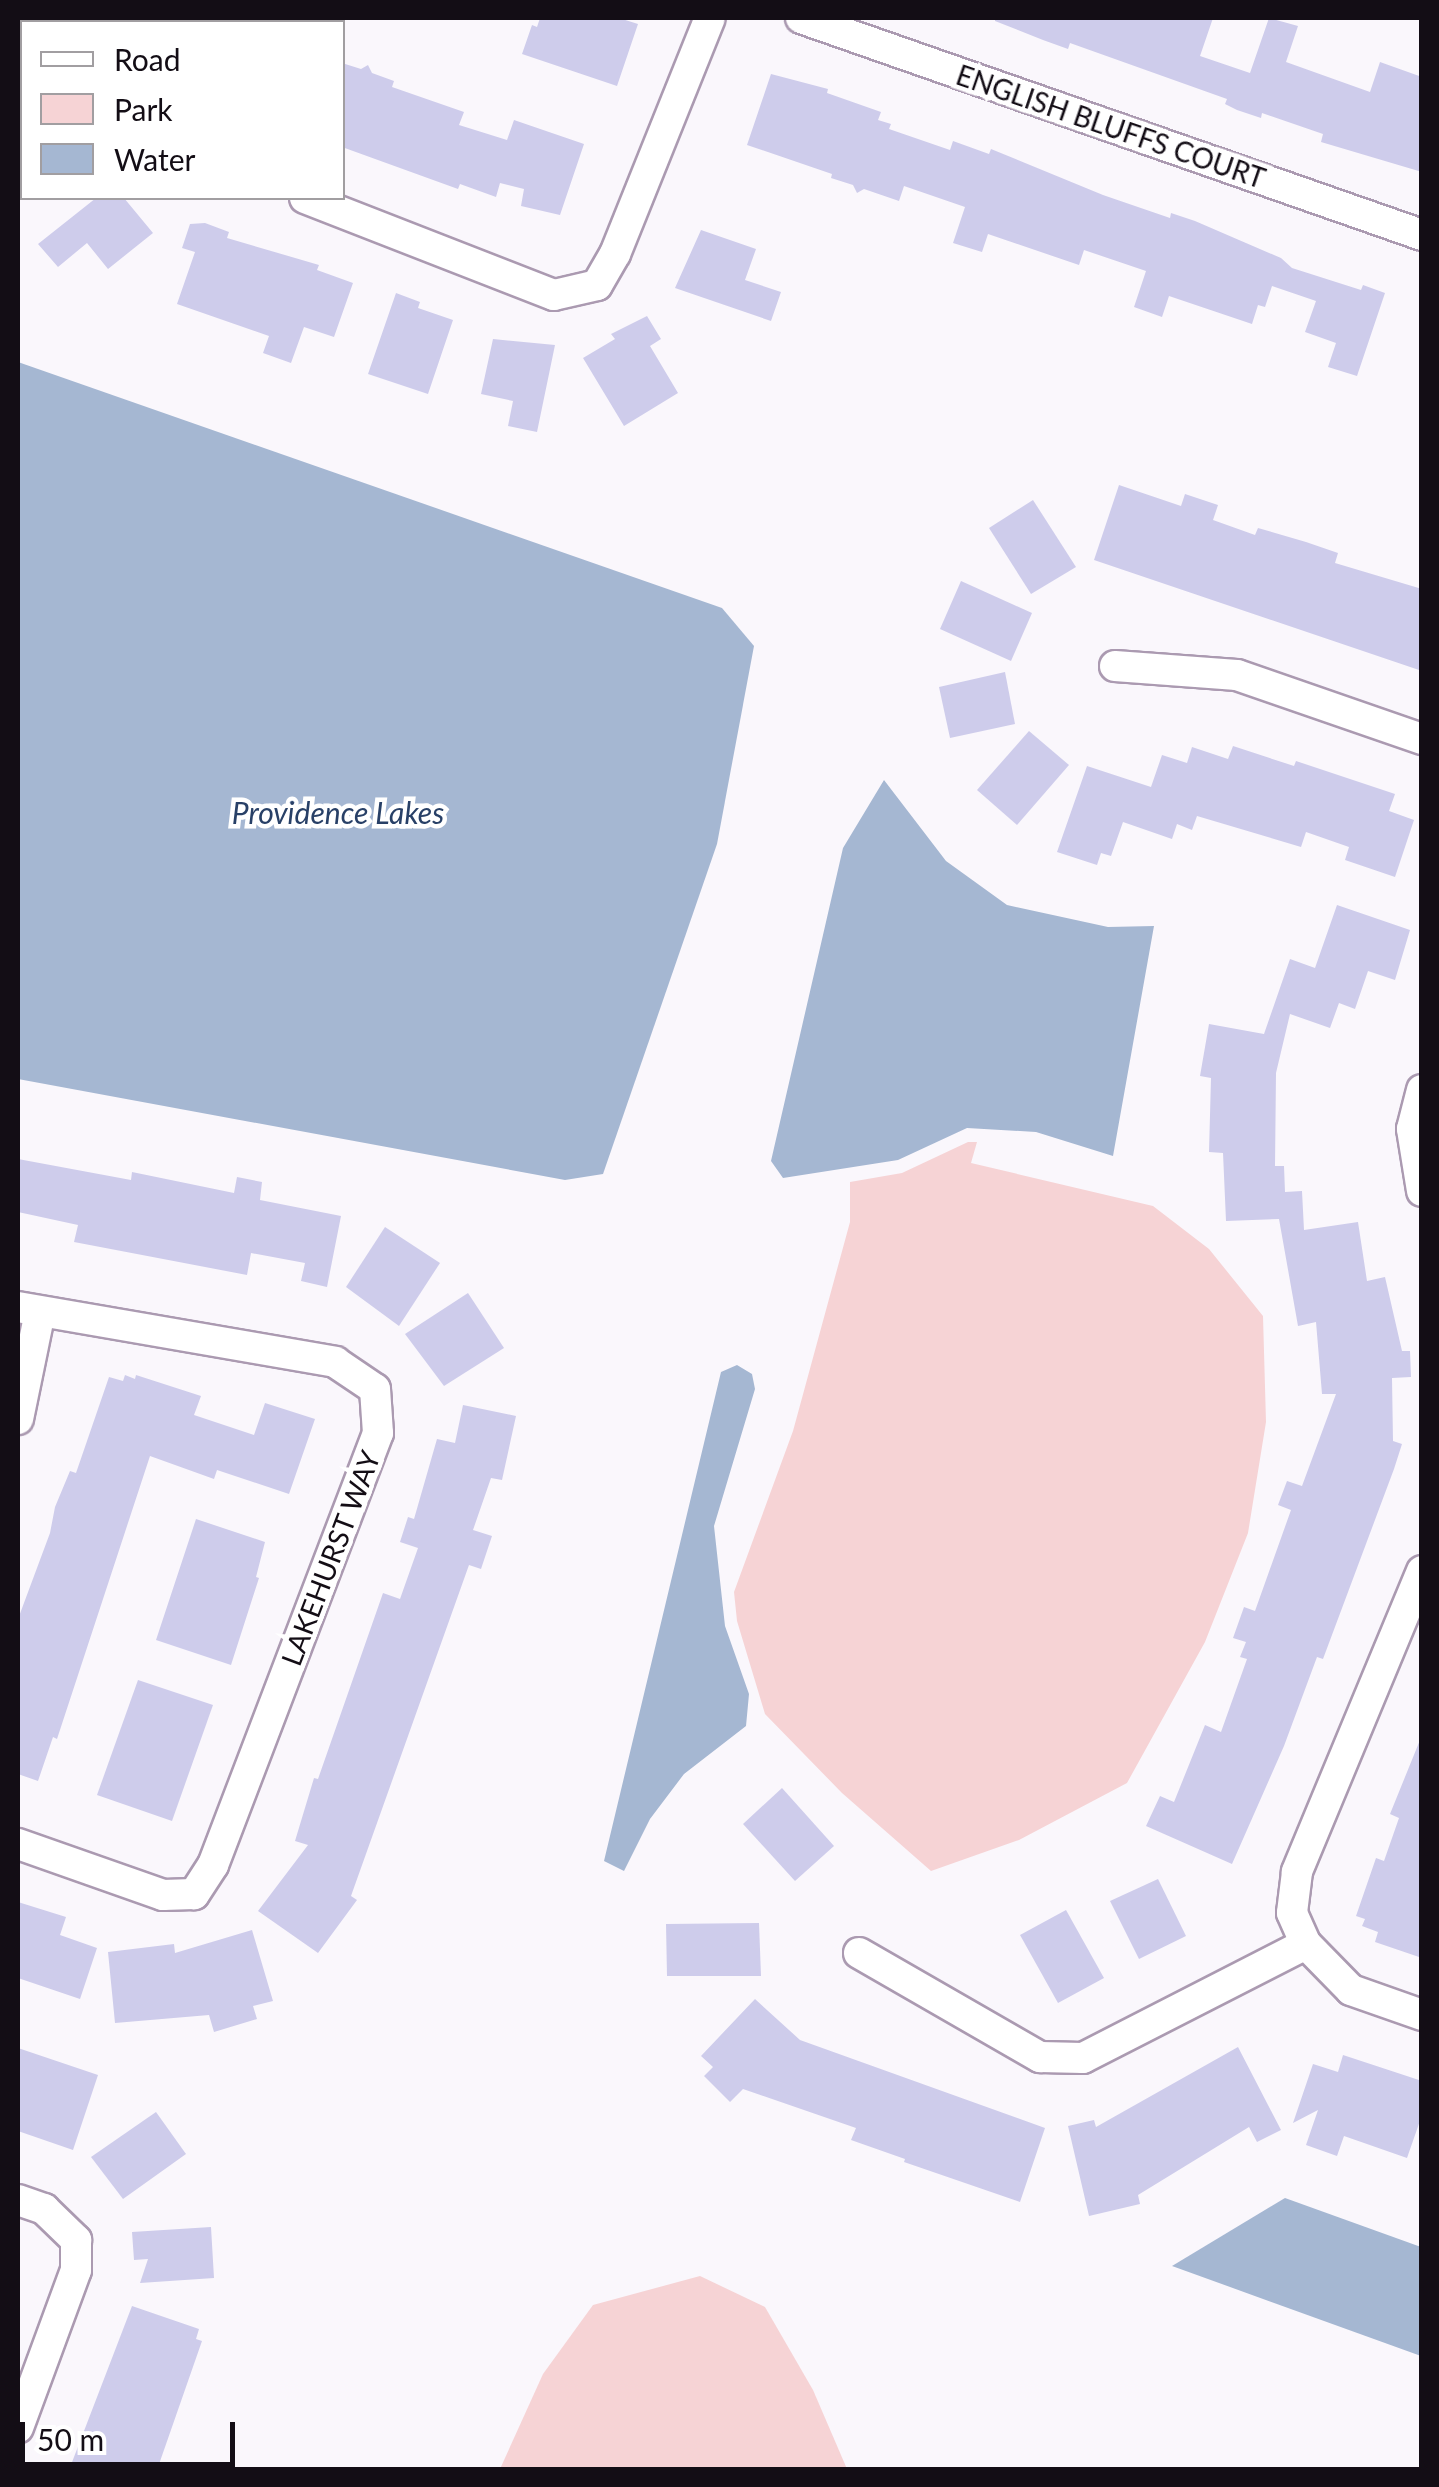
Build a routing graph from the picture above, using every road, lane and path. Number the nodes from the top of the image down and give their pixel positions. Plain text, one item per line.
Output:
1 (710, 18) edge
2 (801, 18) edge
3 (310, 200) edge
4 (1422, 235) edge
5 (1115, 666) dead end
6 (1422, 738) edge
7 (1422, 1090) edge
8 (1422, 1191) edge
9 (29, 1309) edge
10 (18, 1420) edge
11 (1422, 1571) edge
12 (18, 1844) edge
13 (1306, 1944) junction
14 (859, 1953) dead end
15 (1422, 2015) edge
16 (18, 2200) edge
17 (18, 2428) edge

1 - 3 street
2 - 4 street, ENGLISH BLUFFS COURT
5 - 6 street
7 - 8 street
9 - 10 street
9 - 12 street, LAKEHURST WAY
11 - 13 street
13 - 14 street
13 - 15 street
16 - 17 street

